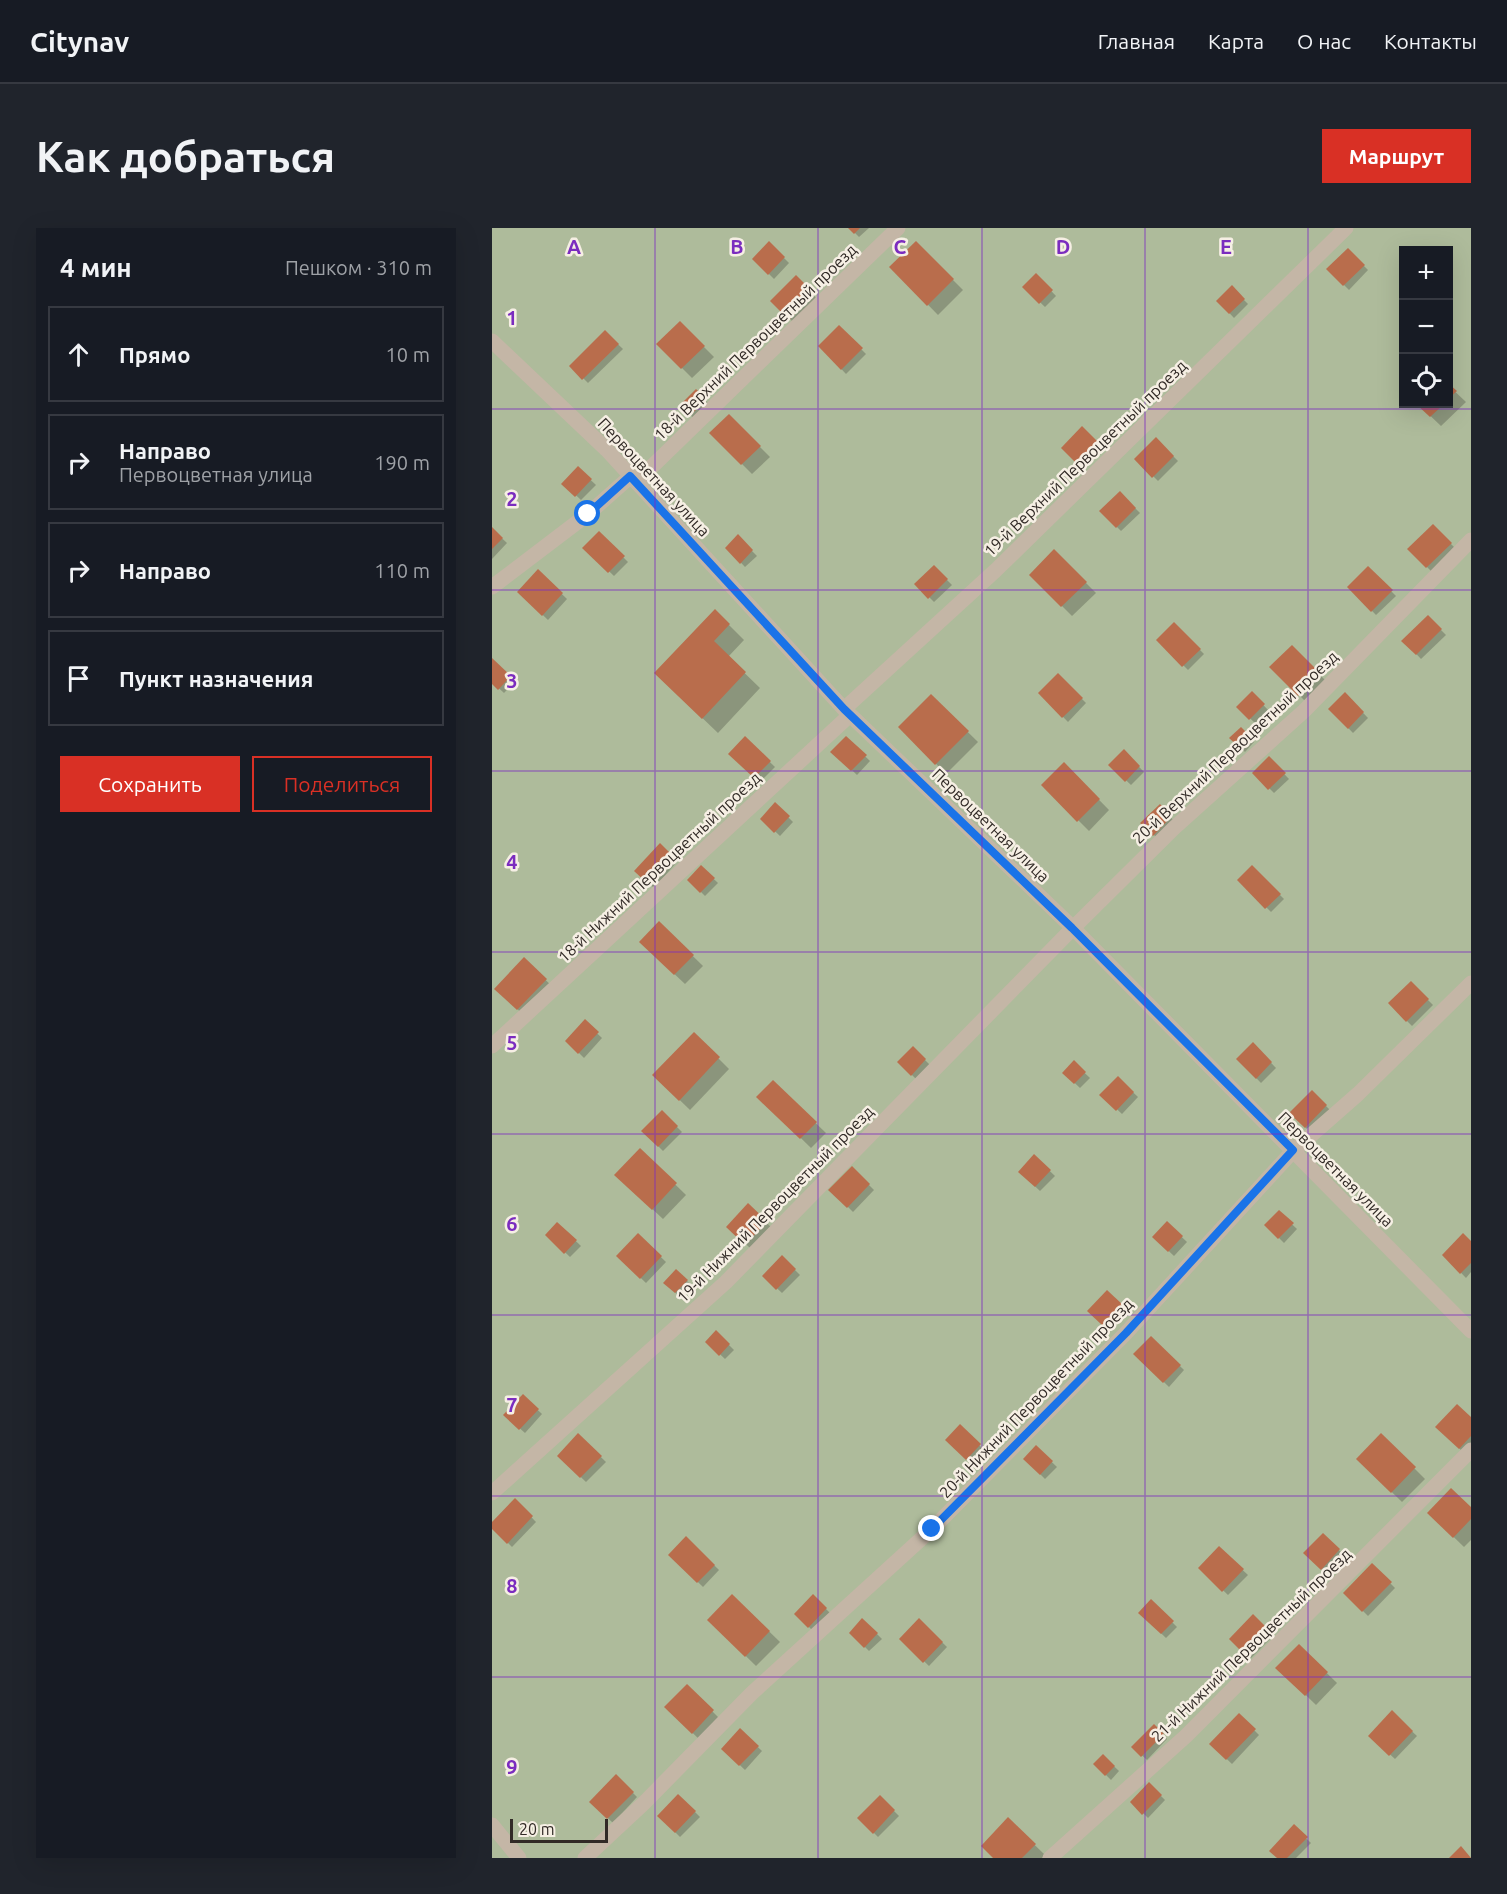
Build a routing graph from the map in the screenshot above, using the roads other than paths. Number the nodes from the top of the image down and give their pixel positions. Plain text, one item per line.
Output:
1 (898, 228) edge
2 (1346, 228) edge
3 (492, 341) edge
4 (633, 479) junction
5 (1471, 540) edge
6 (492, 587) edge
7 (847, 712) junction
8 (1072, 928) junction
9 (1471, 983) edge
10 (492, 1046) edge
11 (1293, 1150) junction
12 (1471, 1331) edge
13 (1471, 1450) edge
14 (492, 1493) edge
15 (492, 1825) edge
16 (519, 1858) edge
17 (585, 1858) edge
18 (1050, 1858) edge

1 - 4 lane, 18-й Верхний Первоцветный проезд
2 - 7 lane, 19-й Верхний Первоцветный проезд
3 - 4 lane, Первоцветная улица
4 - 6 lane, 18-й Верхний Первоцветный проезд
4 - 7 lane, Первоцветная улица
5 - 8 lane, 20-й Верхний Первоцветный проезд
7 - 8 lane, Первоцветная улица
7 - 10 lane, 18-й Нижний Первоцветный проезд
8 - 11 lane, Первоцветная улица
8 - 14 lane, 19-й Нижний Первоцветный проезд
9 - 11 lane, 20-й Нижний Первоцветный проезд
11 - 12 lane, Первоцветная улица
11 - 17 lane, 20-й Нижний Первоцветный проезд
13 - 18 lane, 21-й Нижний Первоцветный проезд
15 - 16 lane

